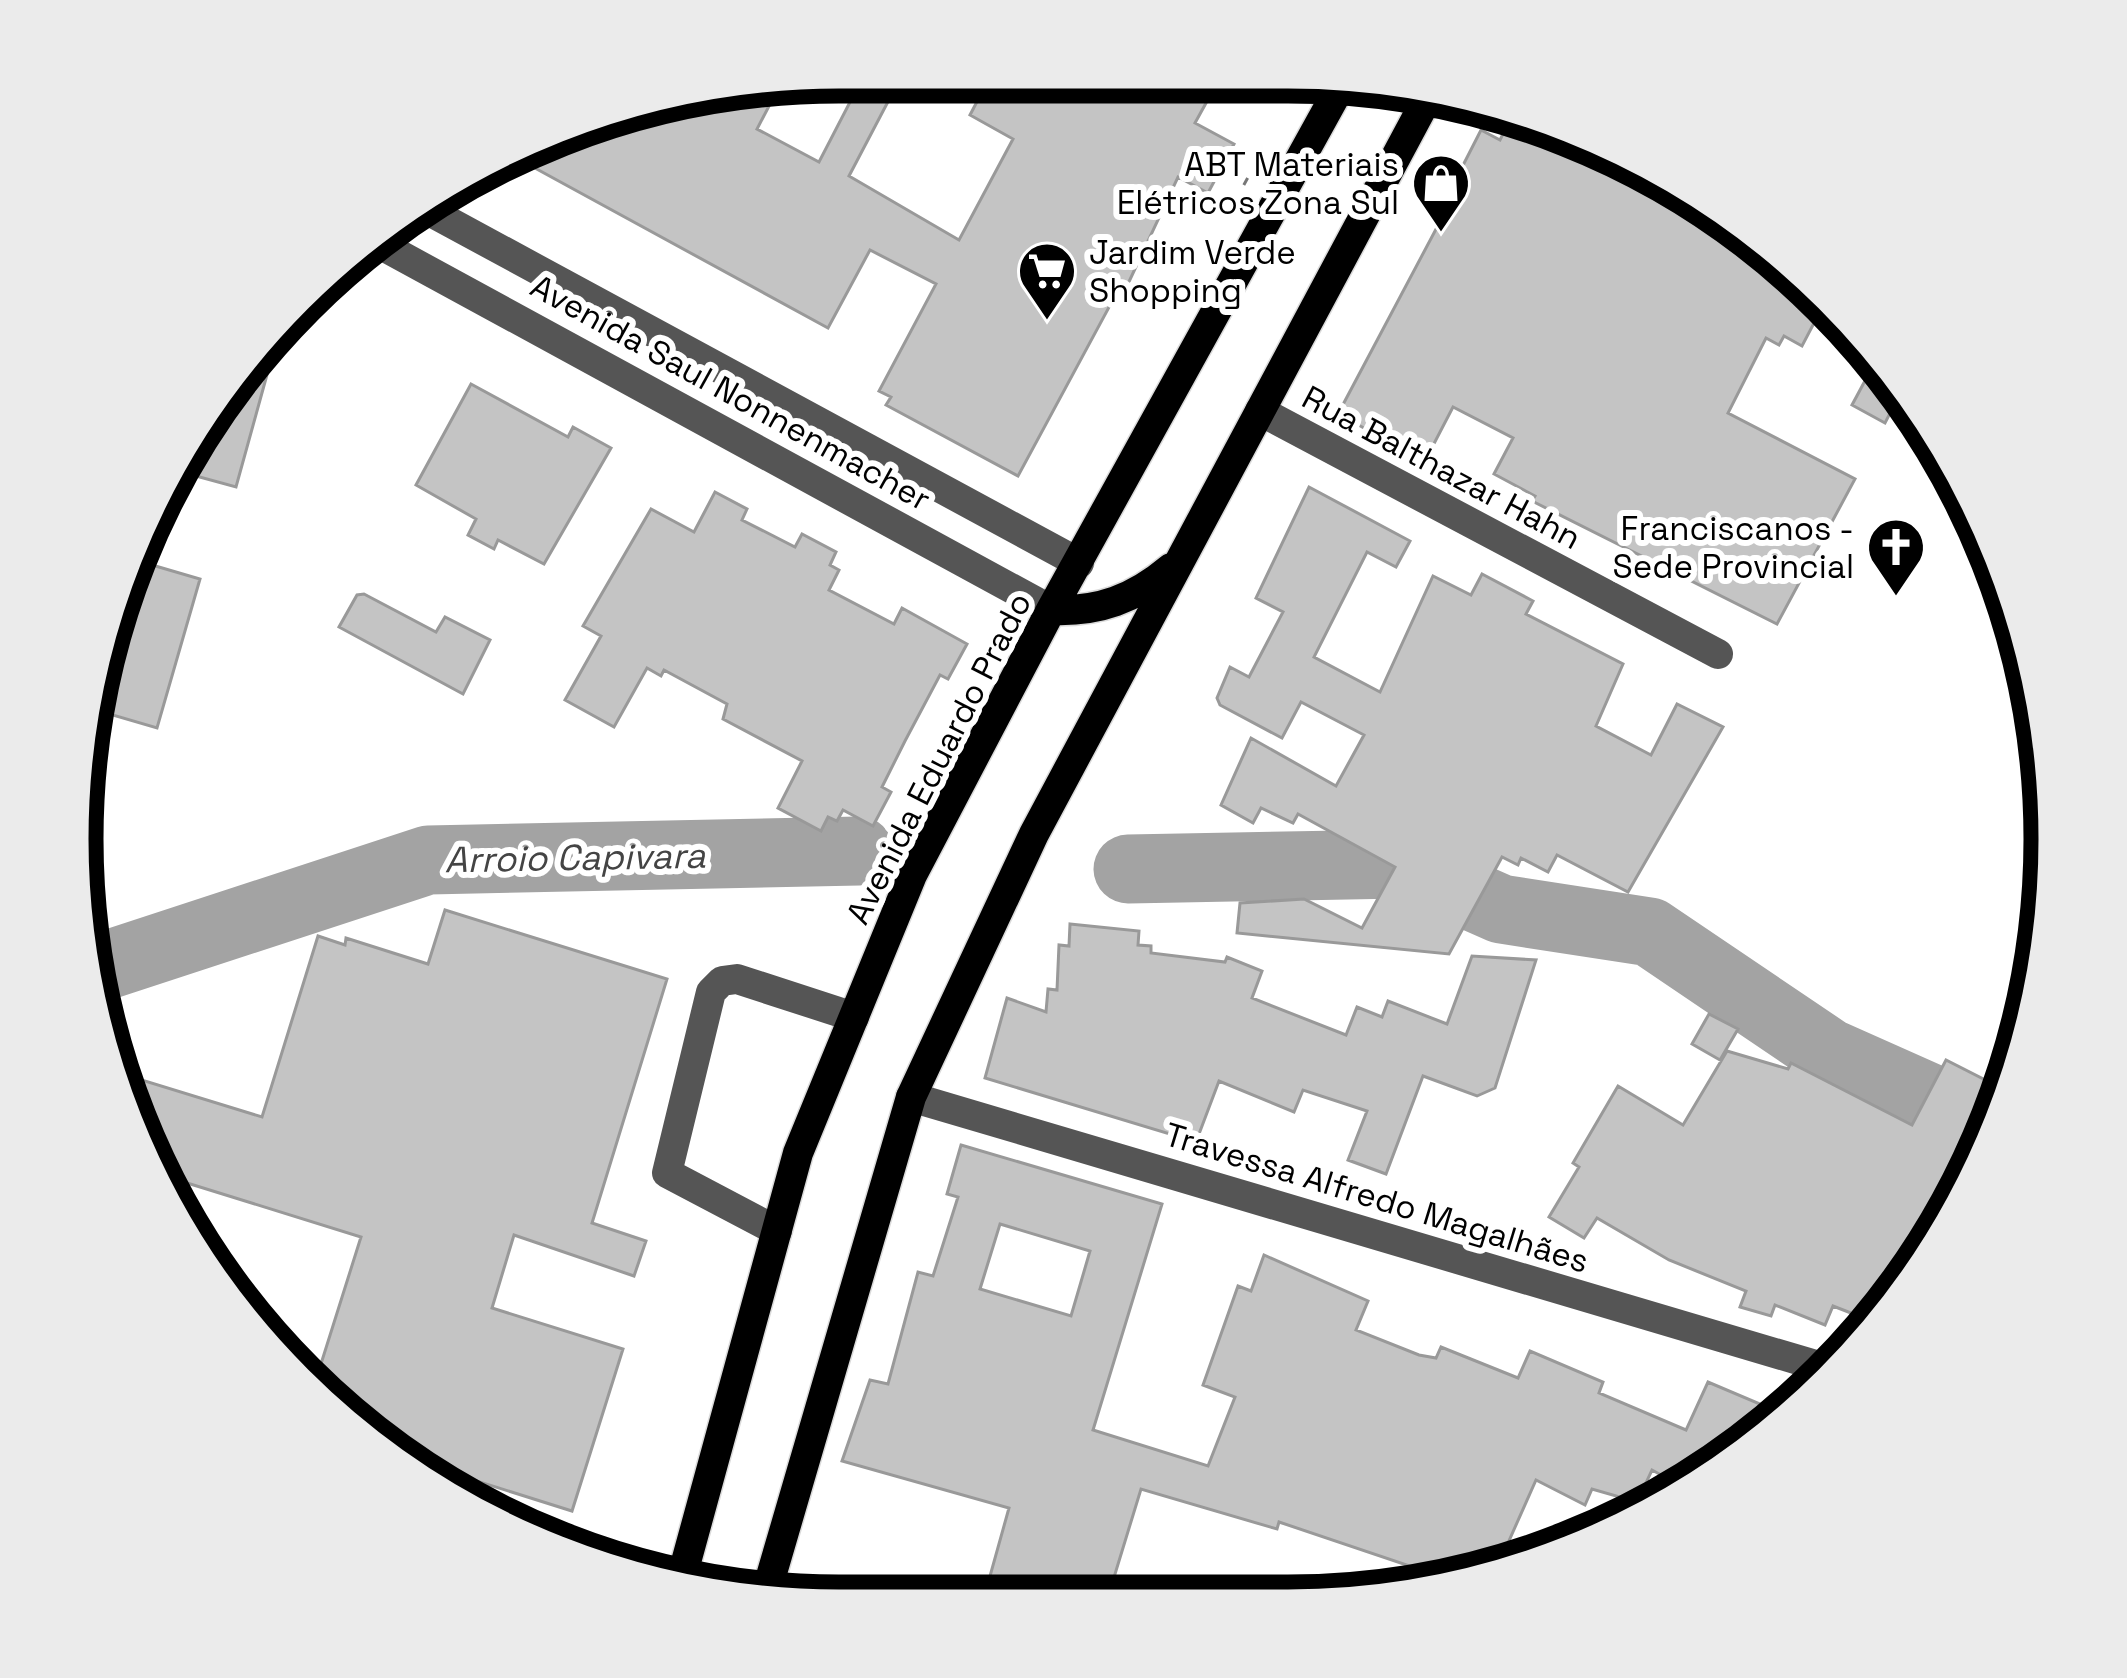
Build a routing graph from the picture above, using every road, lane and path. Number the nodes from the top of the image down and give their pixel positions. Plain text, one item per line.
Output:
1 (1334, 98) edge
2 (1423, 108) edge
3 (1197, 155) dead end
4 (1274, 207) junction
5 (436, 215) edge
6 (389, 249) edge
7 (708, 363) junction
8 (684, 407) junction
9 (794, 410) junction
10 (1260, 411) junction
11 (770, 455) junction
12 (1185, 557) junction
13 (1079, 563) junction
14 (1051, 610) junction
15 (1718, 654) dead end
16 (854, 1017) junction
17 (911, 1096) junction
18 (777, 1231) junction
19 (1813, 1364) edge
20 (685, 1566) edge
21 (770, 1578) edge

1 - 4 main road, Avenida Eduardo Prado
2 - 10 main road
3 - 4 path
4 - 13 main road, Avenida Eduardo Prado
5 - 7 street, Avenida Saul Nonnenmacher
6 - 8 street, Avenida Saul Nonnenmacher
7 - 8 street
7 - 9 street, Avenida Saul Nonnenmacher
8 - 11 street, Avenida Saul Nonnenmacher
9 - 11 street
9 - 13 street, Avenida Saul Nonnenmacher
10 - 12 main road
10 - 15 street, Rua Balthazar Hahn
11 - 14 street, Avenida Saul Nonnenmacher
12 - 14 main road
12 - 17 main road
13 - 14 main road, Avenida Eduardo Prado
14 - 16 main road, Avenida Eduardo Prado
16 - 18 main road, Avenida Eduardo Prado
16 - 18 street
17 - 19 street, Travessa Alfredo Magalhães
17 - 21 main road
18 - 20 main road, Avenida Eduardo Prado

